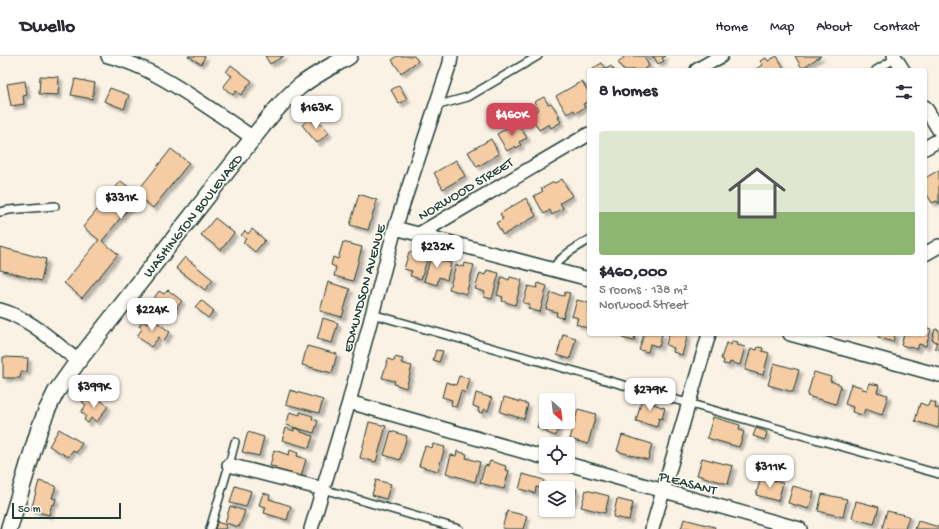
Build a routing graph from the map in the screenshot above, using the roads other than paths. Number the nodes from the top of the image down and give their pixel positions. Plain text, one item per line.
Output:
1 (108, 56) edge
2 (348, 56) edge
3 (451, 56) edge
4 (538, 56) edge
5 (721, 56) edge
6 (897, 57) edge
7 (700, 68) edge
8 (879, 68) edge
9 (902, 68) edge
10 (435, 106) junction
11 (927, 110) edge
12 (939, 130) edge
13 (587, 135) edge
14 (253, 138) junction
15 (939, 140) edge
16 (927, 147) edge
17 (55, 206) dead end
18 (0, 212) edge
19 (395, 228) junction
20 (419, 234) junction
21 (587, 241) edge
22 (939, 246) edge
23 (927, 253) edge
24 (552, 269) junction
25 (587, 278) edge
26 (0, 310) edge
27 (372, 314) junction
28 (708, 336) edge
29 (799, 336) edge
30 (78, 361) junction
31 (939, 375) edge
32 (349, 402) junction
33 (689, 403) junction
34 (234, 442) dead end
35 (539, 456) edge
36 (229, 465) junction
37 (575, 466) edge
38 (939, 474) edge
39 (323, 489) junction
40 (663, 491) junction
41 (9, 529) edge
42 (210, 529) edge
43 (311, 529) edge
44 (459, 529) edge
45 (652, 529) edge
46 (800, 529) edge

1 - 14 street
2 - 14 street, WASHINGTON BOULEVARD
3 - 10 street, EDMUNDSON AVENUE
4 - 10 lane
5 - 7 street
6 - 8 lane
6 - 9 street
10 - 19 street, EDMUNDSON AVENUE
11 - 12 street
13 - 20 street, NORWOOD STREET
14 - 30 street, WASHINGTON BOULEVARD
15 - 16 street
17 - 18 lane
19 - 20 street
19 - 27 street, EDMUNDSON AVENUE
20 - 24 street
21 - 24 lane
22 - 23 street
24 - 25 street
26 - 30 street
27 - 32 street, EDMUNDSON AVENUE
27 - 33 lane
28 - 33 street
29 - 31 street
30 - 41 street, WASHINGTON BOULEVARD
32 - 35 street
32 - 39 street, EDMUNDSON AVENUE
33 - 38 lane
33 - 40 street
34 - 36 lane
36 - 39 street
36 - 42 lane
37 - 40 street, PLEASANT
39 - 43 street, EDMUNDSON AVENUE
39 - 44 lane
40 - 45 street
40 - 46 street, PLEASANT

